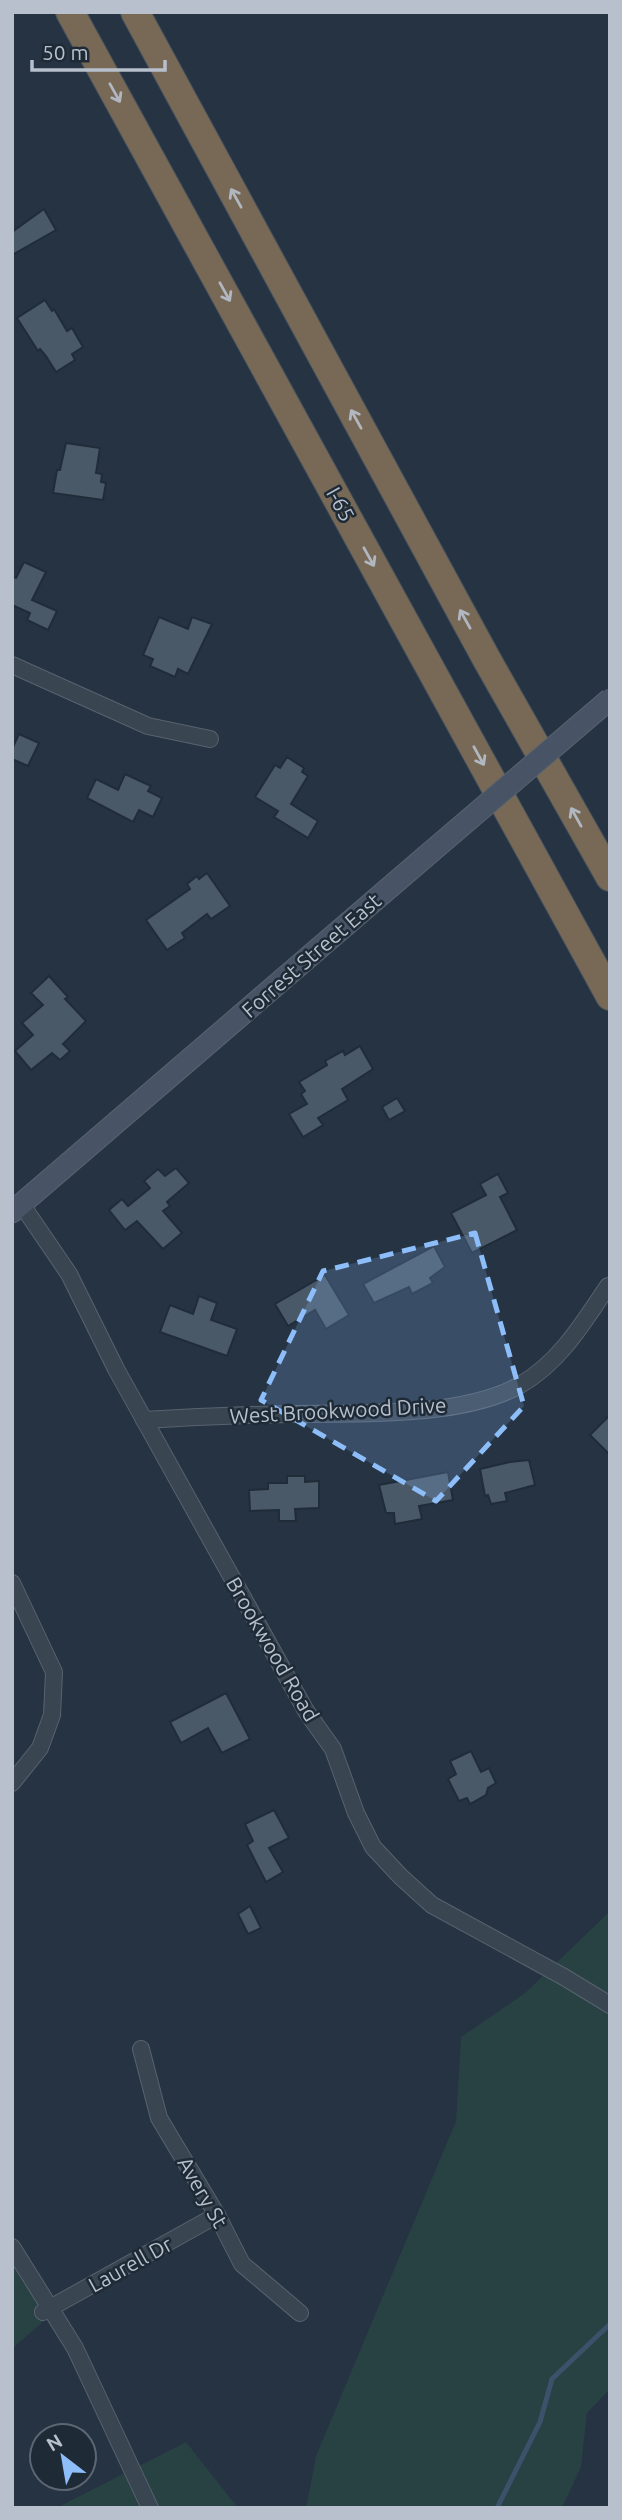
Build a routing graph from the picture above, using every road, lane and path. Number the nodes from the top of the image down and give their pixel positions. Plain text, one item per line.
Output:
1 (70, 12) edge
2 (135, 12) edge
3 (12, 665) edge
4 (610, 699) edge
5 (210, 739) dead end
6 (610, 877) edge
7 (610, 996) edge
8 (17, 1208) edge
9 (608, 1286) dead end
10 (144, 1420) junction
11 (12, 1583) edge
12 (12, 1783) edge
13 (610, 2005) edge
14 (141, 2049) dead end
15 (217, 2215) junction
16 (12, 2247) edge
17 (46, 2310) junction
18 (300, 2313) dead end
19 (150, 2508) edge

1 -> 7 highway, I-65
6 -> 2 highway
3 - 5 street
4 - 8 street, Forrest Street East, bridge
8 - 10 street, Brookwood Road
9 - 10 street, West Brookwood Drive
10 - 13 street, Brookwood Road
11 - 12 street
14 - 15 street, Avery St
15 - 17 street, Laurell Dr
15 - 18 street, Avery St
16 - 17 street
17 - 19 street

